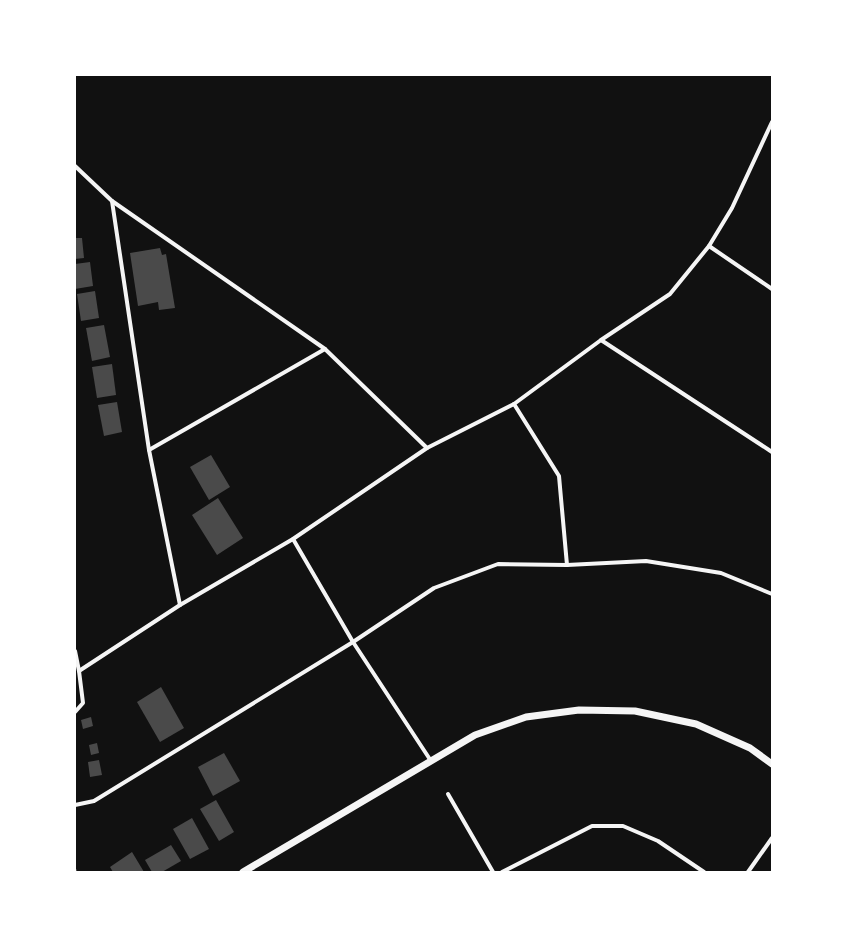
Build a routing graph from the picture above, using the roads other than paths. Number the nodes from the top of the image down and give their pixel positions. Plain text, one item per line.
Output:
1 (772, 122) edge
2 (75, 166) edge
3 (112, 200) junction
4 (709, 246) junction
5 (772, 289) edge
6 (601, 340) junction
7 (325, 349) junction
8 (514, 404) junction
9 (428, 448) junction
10 (149, 450) junction
11 (772, 452) edge
12 (292, 539) junction
13 (567, 565) junction
14 (772, 594) edge
15 (180, 605) junction
16 (353, 642) junction
17 (75, 651) edge
18 (79, 671) junction
19 (75, 712) edge
20 (431, 761) junction
21 (772, 764) edge
22 (448, 794) dead end
23 (75, 805) edge
24 (772, 838) edge
25 (243, 872) edge
26 (493, 872) edge
27 (502, 872) edge
28 (704, 872) edge
29 (748, 872) edge

1 - 4 street
2 - 3 street
3 - 7 street
3 - 10 street
4 - 5 street
4 - 6 street
6 - 8 street
6 - 11 street
7 - 9 street
7 - 10 street
8 - 9 street
8 - 13 street
9 - 12 street
10 - 15 street
12 - 15 street
12 - 16 street
13 - 14 street
13 - 16 street
15 - 18 street
16 - 20 street
16 - 23 street
17 - 18 street
18 - 19 street
20 - 21 street
20 - 25 street
22 - 26 street
24 - 29 street
27 - 28 street

